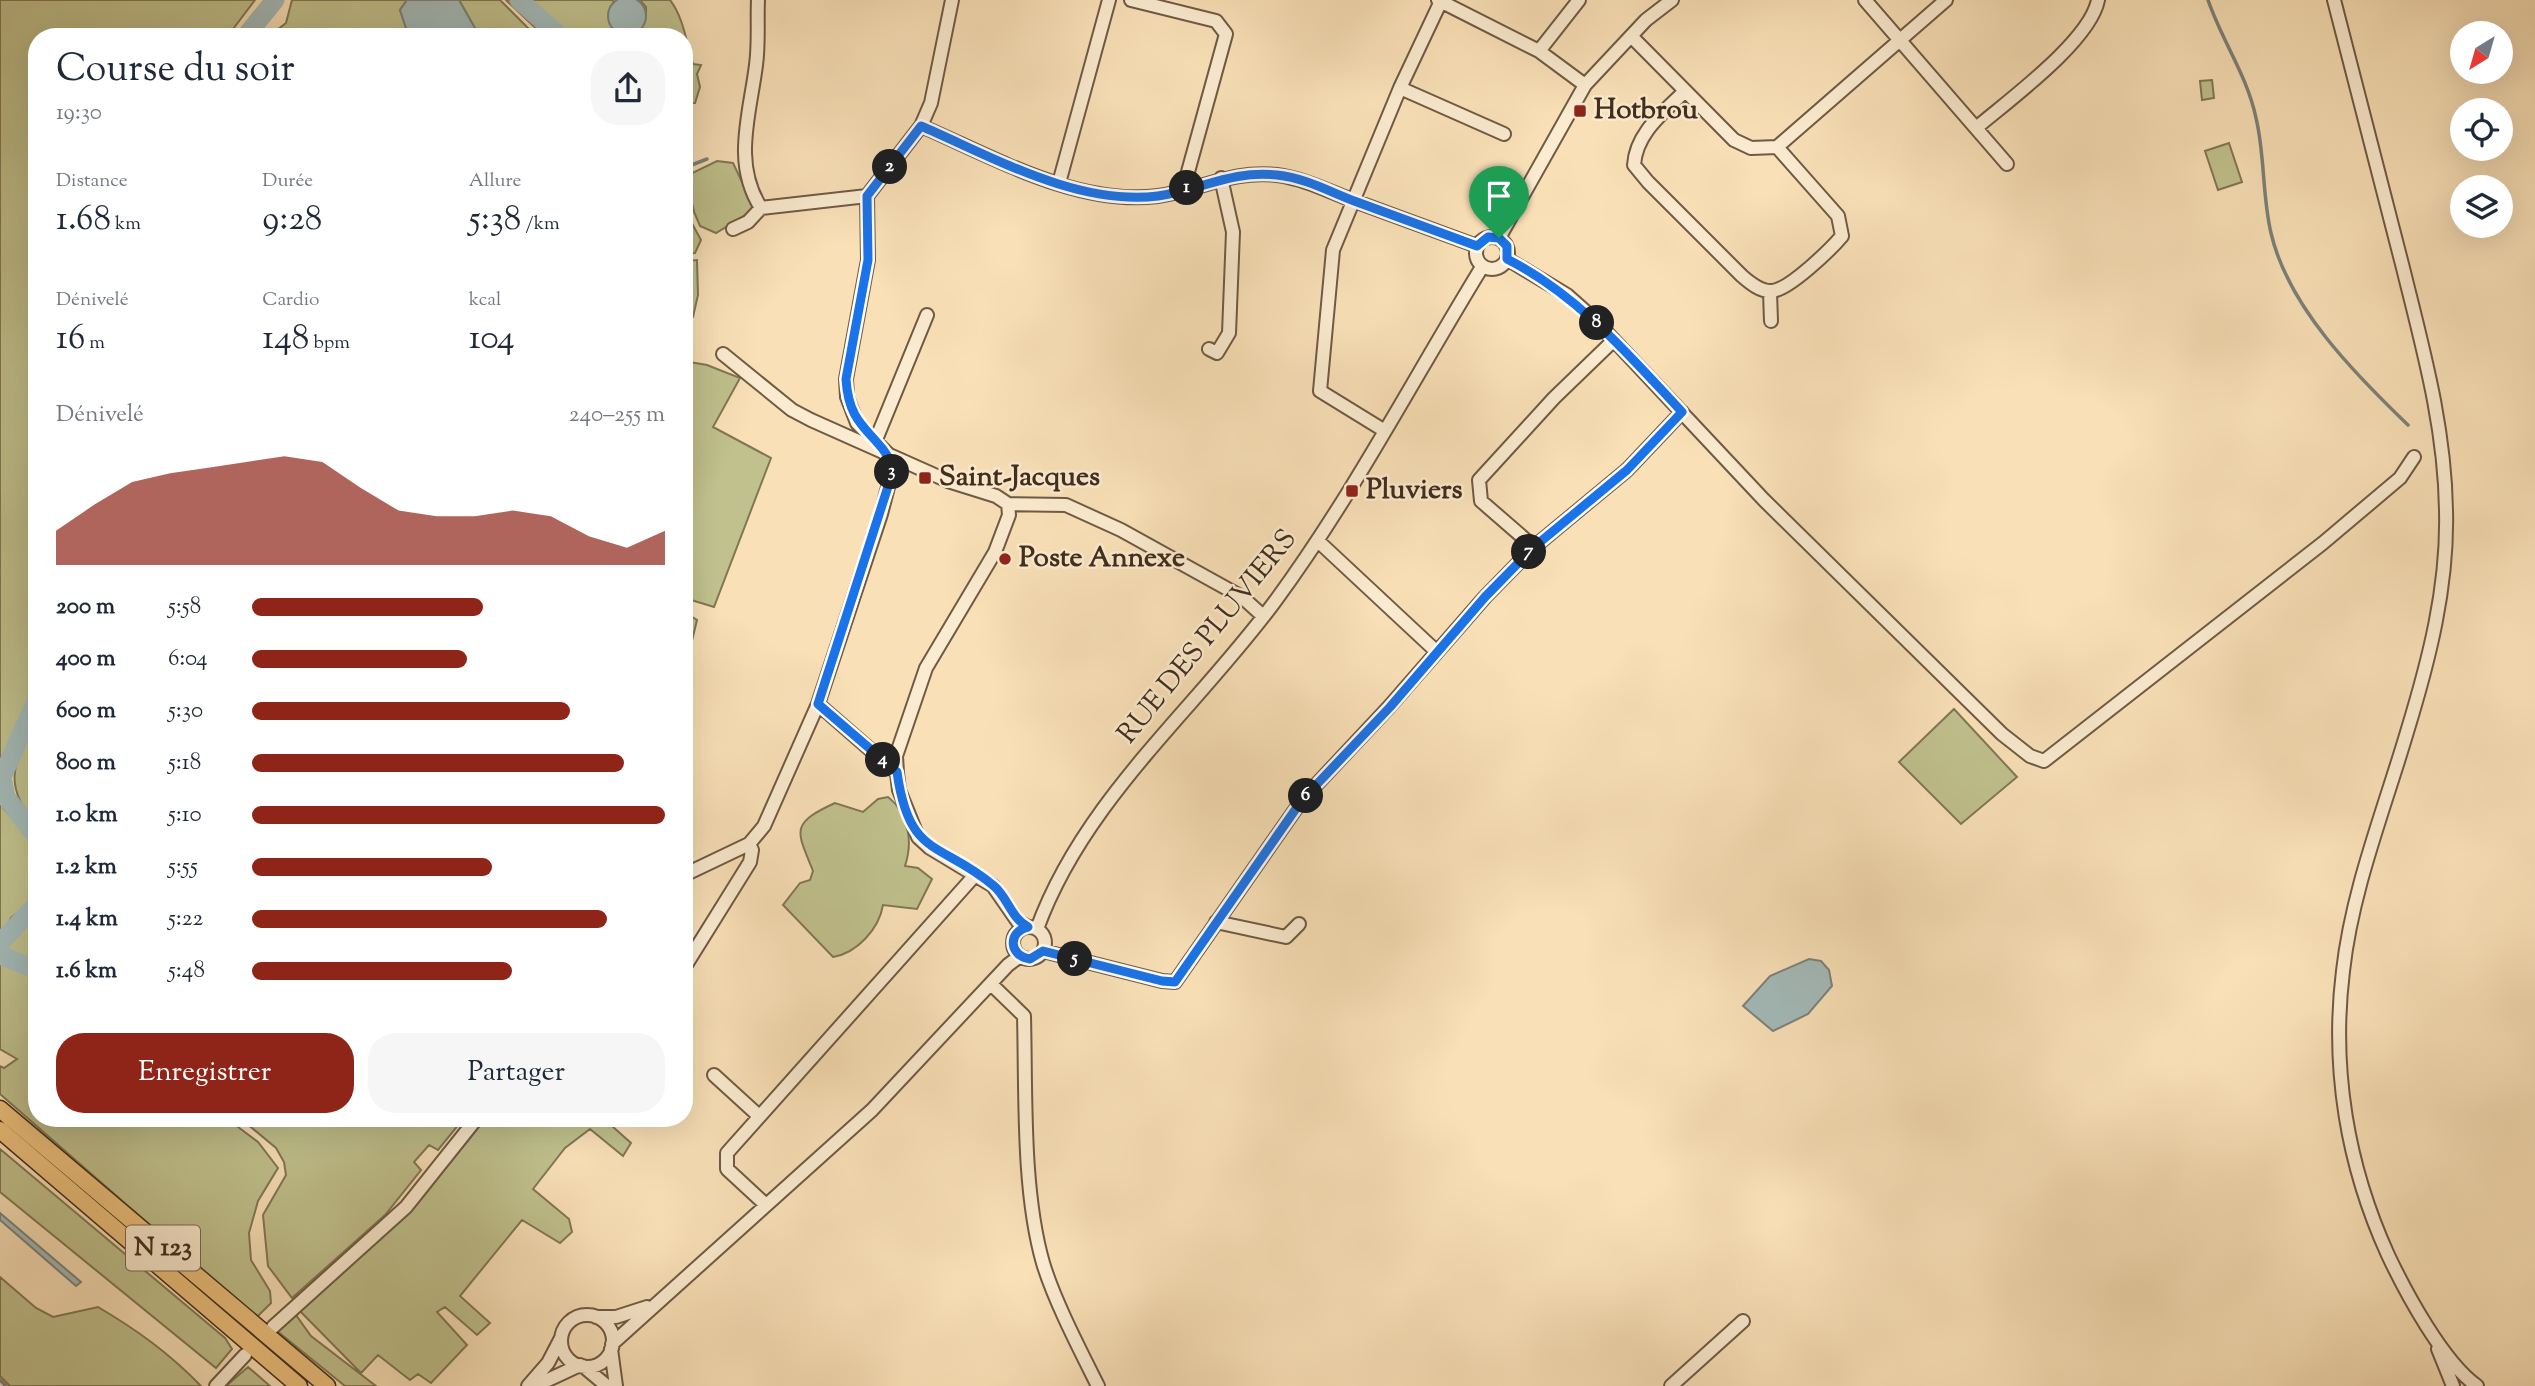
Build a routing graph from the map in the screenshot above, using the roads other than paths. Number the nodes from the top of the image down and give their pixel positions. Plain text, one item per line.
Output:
1 (758, 0) edge
2 (952, 0) edge
3 (1109, 0) edge
4 (1131, 0) edge
5 (1579, 0) edge
6 (1672, 0) edge
7 (1865, 0) edge
8 (1946, 0) edge
9 (2098, 0) edge
10 (2334, 0) edge
11 (1440, 1) edge
12 (1631, 36) junction
13 (1900, 41) junction
14 (1539, 51) junction
15 (1585, 85) junction
16 (1400, 88) junction
17 (1685, 91) junction
18 (921, 126) junction
19 (1976, 128) junction
20 (1504, 134) dead end
21 (1777, 147) junction
22 (2007, 163) dead end
23 (1221, 178) junction
24 (1059, 183) junction
25 (1183, 190) junction
26 (867, 196) junction
27 (1353, 201) junction
28 (761, 208) junction
29 (733, 229) dead end
30 (1499, 238) junction
31 (1477, 246) junction
32 (1507, 259) junction
33 (1482, 267) junction
34 (1770, 292) junction
35 (927, 315) dead end
36 (1772, 321) dead end
37 (1615, 340) junction
38 (1209, 349) dead end
39 (723, 354) dead end
40 (1682, 412) junction
41 (1385, 431) junction
42 (875, 442) junction
43 (888, 454) junction
44 (2414, 457) dead end
45 (1008, 504) junction
46 (1318, 541) junction
47 (1534, 547) junction
48 (1263, 616) junction
49 (1437, 652) junction
50 (818, 704) junction
51 (897, 772) junction
52 (749, 844) junction
53 (693, 870) edge
54 (976, 874) junction
55 (1216, 922) junction
56 (1299, 924) dead end
57 (1033, 928) junction
58 (1043, 951) junction
59 (693, 954) edge
60 (1020, 956) junction
61 (991, 984) junction
62 (714, 1074) dead end
63 (0, 1109) edge
64 (759, 1116) junction
65 (470, 1127) edge
66 (0, 1130) edge
67 (766, 1205) junction
68 (656, 1303) junction
69 (595, 1317) junction
70 (1743, 1321) dead end
71 (2426, 1324) junction
72 (273, 1327) dead end
73 (561, 1338) junction
74 (612, 1347) junction
75 (245, 1355) dead end
76 (582, 1366) junction
77 (216, 1386) edge
78 (299, 1386) edge
79 (327, 1386) edge
80 (528, 1386) edge
81 (535, 1386) edge
82 (607, 1386) edge
83 (616, 1386) edge
84 (1098, 1386) edge
85 (1671, 1386) edge
86 (2454, 1386) edge
87 (2477, 1386) edge

1 - 28 street
2 - 18 street
3 - 24 street
4 - 25 street
5 - 14 street
6 - 12 street
7 - 13 street
8 - 13 street
9 - 19 street
10 - 71 street
11 - 14 street
11 - 16 street
12 - 15 street
12 - 17 street
13 - 19 street
13 - 21 street
14 - 15 street
15 - 30 street
16 - 20 street
16 - 27 street
17 - 21 street
17 - 34 street
18 - 24 street
18 - 26 street
19 - 22 street
21 - 34 street
23 - 25 street
23 - 27 street
23 - 38 street
24 - 25 street
26 - 28 street
26 - 42 street
27 - 31 street
27 - 41 street
28 - 29 street
30 - 31 street
30 - 32 street
31 - 33 street
32 - 33 street
32 - 37 street
33 - 41 street, RUE DES PLUVIERS
34 - 36 street
35 - 42 street
37 - 40 street
37 - 47 street
39 - 43 street
40 - 44 street
40 - 47 street
41 - 46 street, RUE DES PLUVIERS
42 - 43 street
43 - 45 street
43 - 50 street
45 - 48 street
45 - 51 street
46 - 48 street, RUE DES PLUVIERS
46 - 49 street
47 - 49 street
48 - 57 street, RUE DES PLUVIERS
49 - 55 street
50 - 51 street
50 - 52 street
51 - 54 street
52 - 53 street
52 - 59 street
54 - 57 street
54 - 64 street
55 - 56 street
55 - 58 street
57 - 58 street
57 - 60 street
58 - 60 street
60 - 61 street
61 - 67 street
61 - 84 street
62 - 64 street
63 - 79 main road, N 123
64 - 67 street
65 - 72 street
66 - 78 main road, N 123
67 - 68 street
68 - 69 street
68 - 74 street
69 - 73 street
69 - 74 street
70 - 85 street
71 - 86 street
71 - 87 street
73 - 76 street
73 - 80 street
74 - 76 street
74 - 83 street
75 - 77 street
76 - 81 street
76 - 82 street

